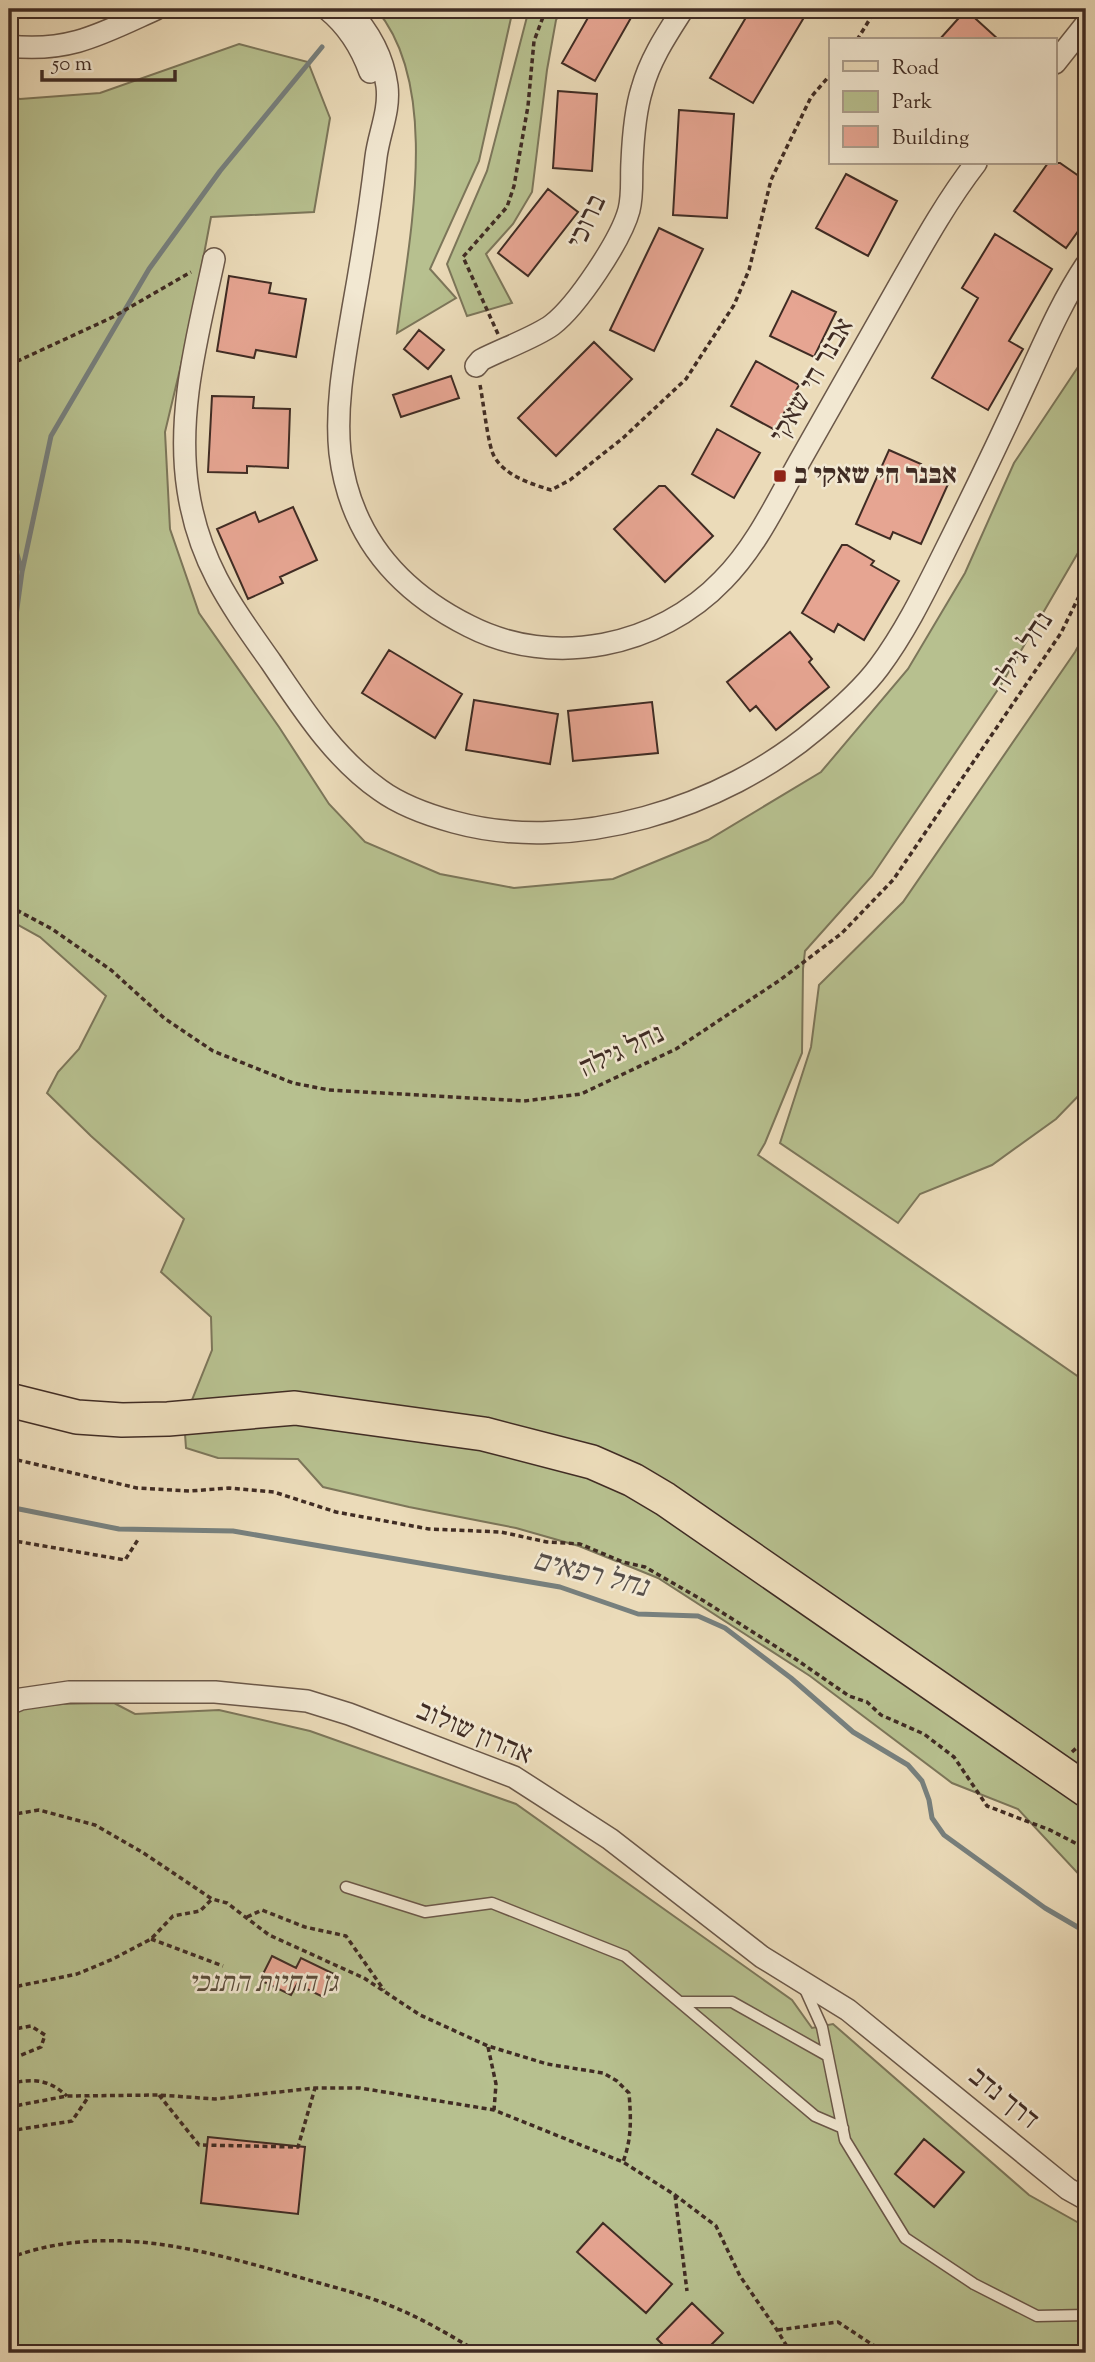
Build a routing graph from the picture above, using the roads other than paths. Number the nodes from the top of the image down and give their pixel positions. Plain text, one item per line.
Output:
1 (130, 9) edge
2 (156, 9) edge
3 (327, 9) edge
4 (348, 9) edge
5 (684, 9) edge
6 (1086, 24) edge
7 (9, 34) edge
8 (9, 46) edge
9 (1056, 62) edge
10 (377, 151) junction
11 (975, 164) edge
12 (214, 259) road end
13 (1086, 265) edge
14 (476, 366) road end
15 (9, 1400) edge
16 (9, 1704) edge
17 (1086, 1790) edge
18 (346, 1887) dead end
19 (802, 1981) junction
20 (680, 2002) junction
21 (886, 2040) joint
22 (828, 2056) junction
23 (842, 2128) junction
24 (1086, 2199) edge
25 (1086, 2315) edge

1 - 7 street
2 - 8 street
3 - 10 street, אבנר חי שאקי
4 - 10 street, אבנר חי שאקי
5 - 14 street, ברוכי
6 - 9 street
10 - 11 street, אבנר חי שאקי
12 - 13 street
15 - 17 main road
16 - 19 street, אהרון שולוב
18 - 20 lane
19 - 21 street, אהרון שולוב
19 - 22 lane
20 - 22 lane
20 - 23 lane
21 - 24 street, דרך נדב
22 - 23 lane
23 - 25 lane

